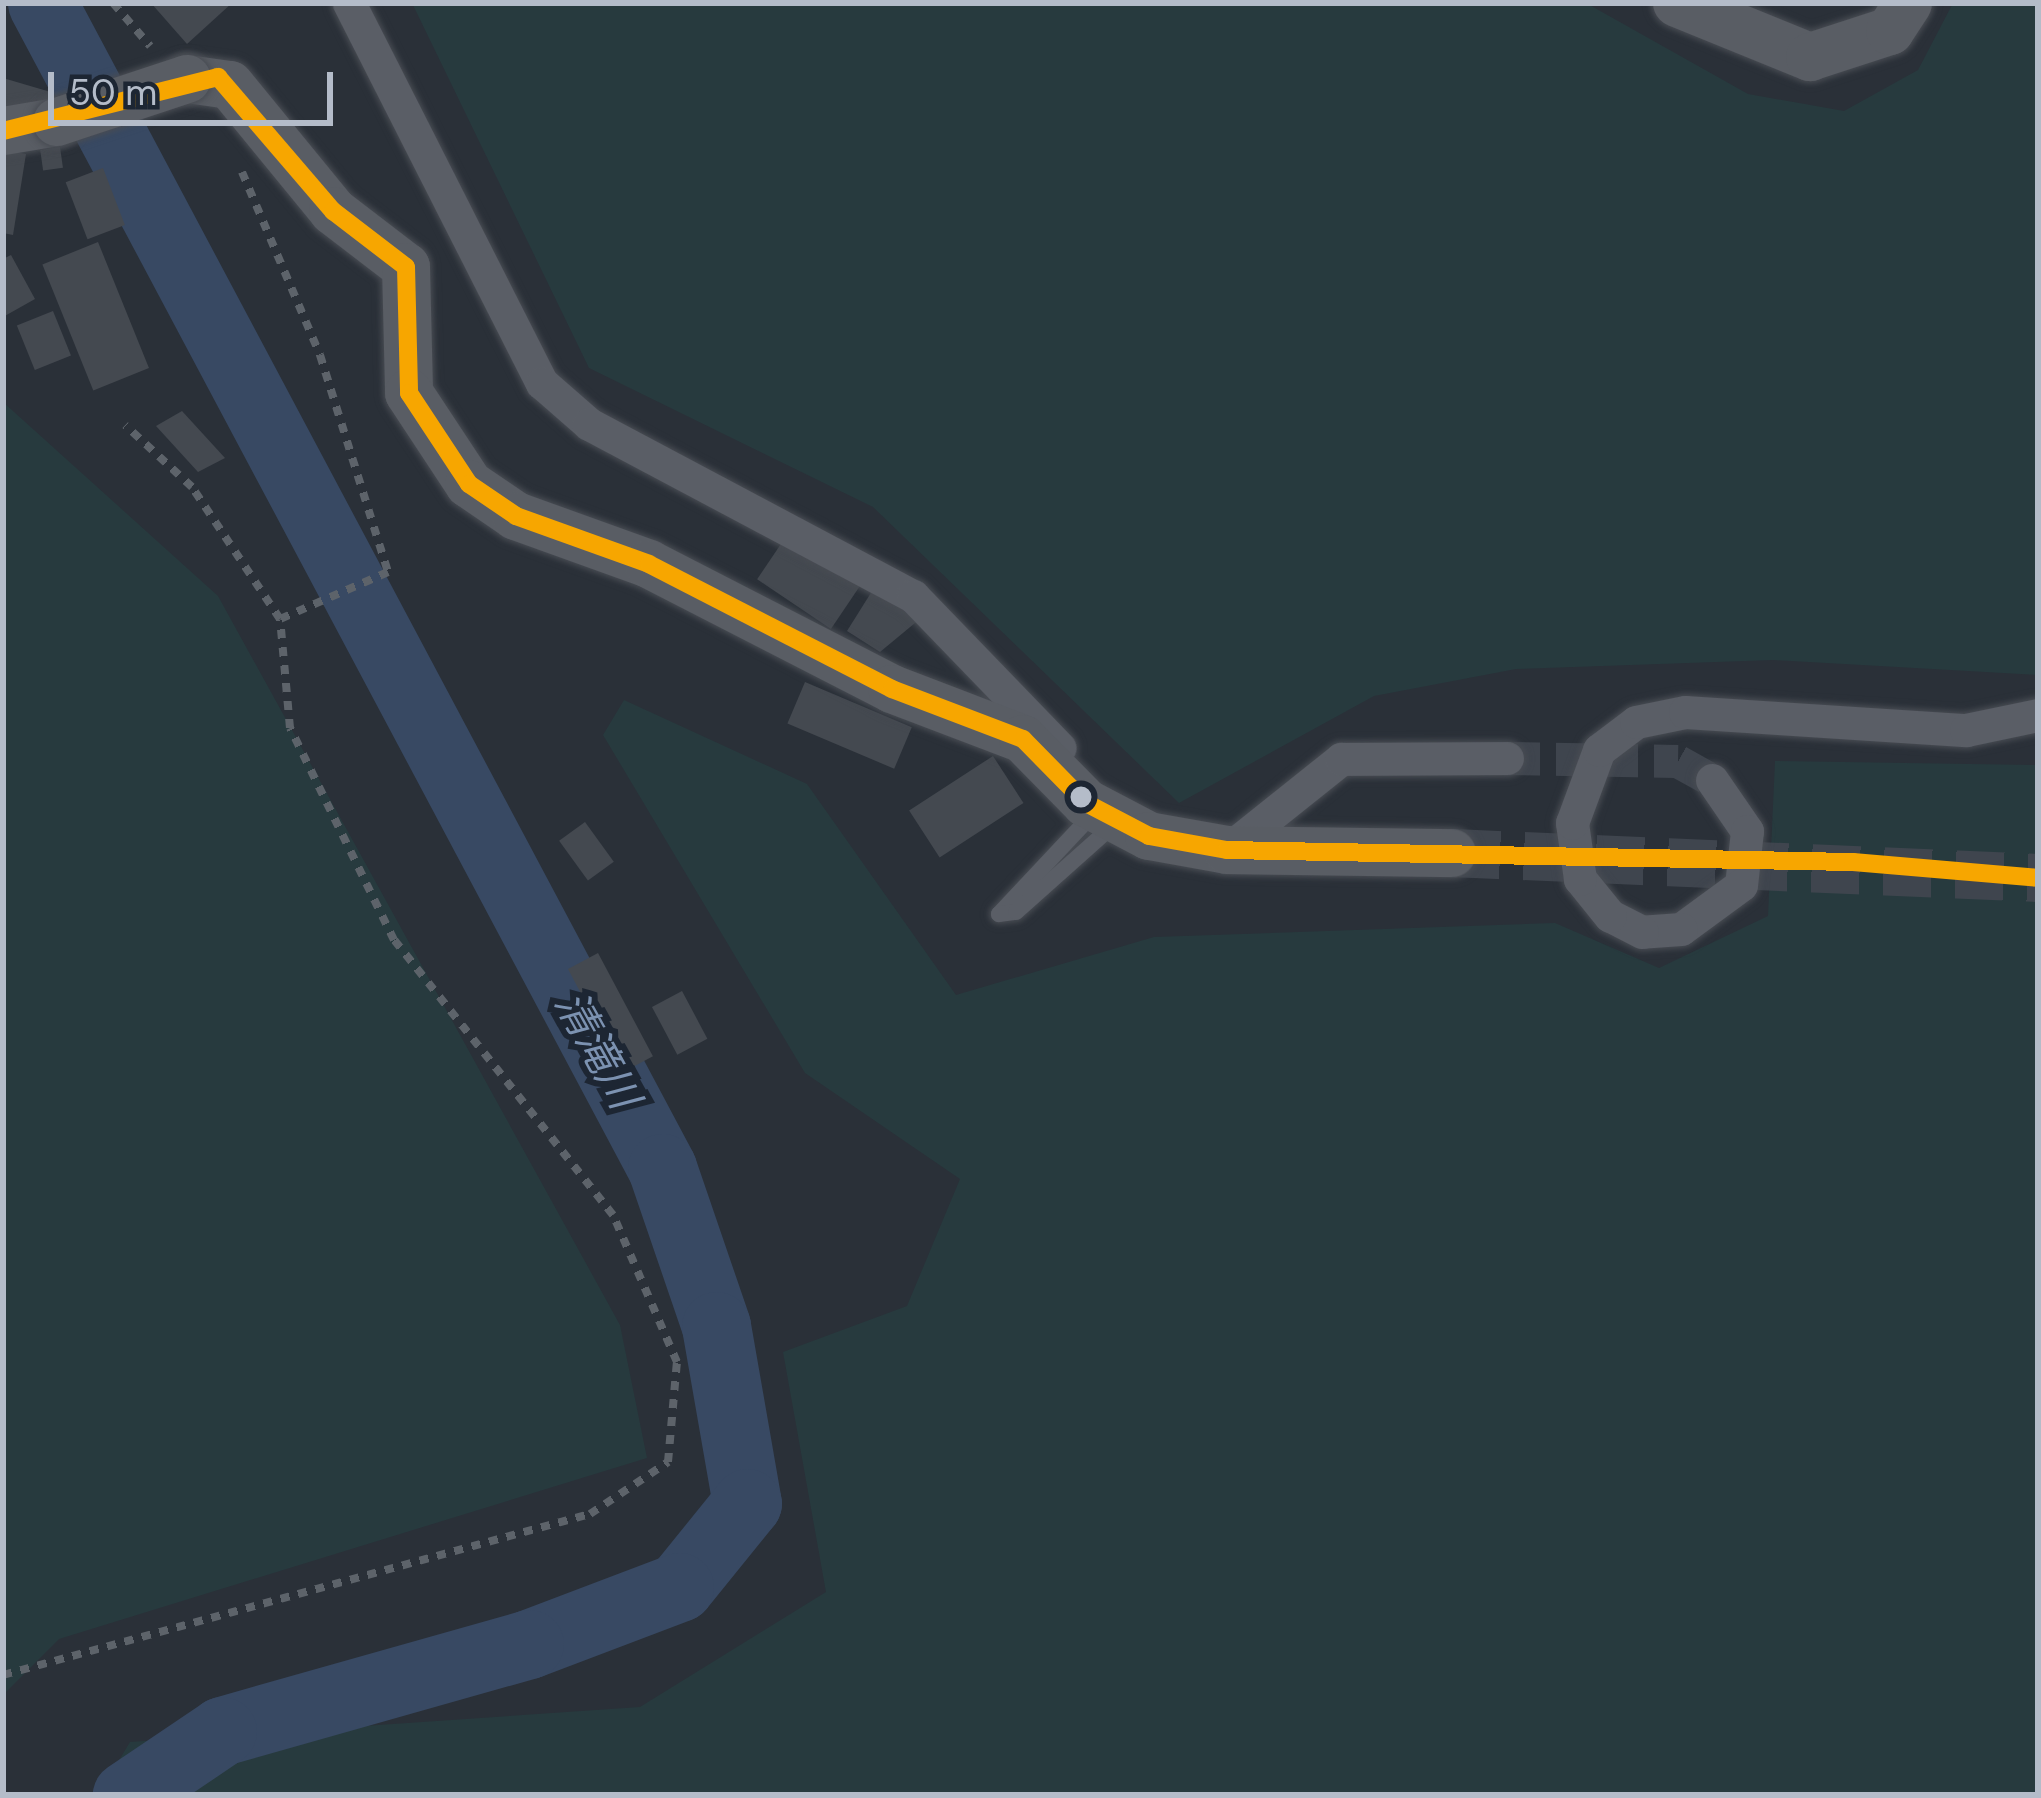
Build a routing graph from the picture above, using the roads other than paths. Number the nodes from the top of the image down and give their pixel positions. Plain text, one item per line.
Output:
1 (349, 3) edge
2 (1678, 3) edge
3 (1908, 3) edge
4 (3, 131) edge
5 (2038, 715) edge
6 (1507, 758) tunnel mouth
7 (1712, 780) tunnel mouth
8 (1100, 812) junction
9 (1227, 850) junction
10 (1452, 853) tunnel mouth

1 - 8 street
2 - 3 main road
4 - 8 main road, bridge
5 - 7 street
6 - 9 street
8 - 8 lane
8 - 9 main road
9 - 10 main road

